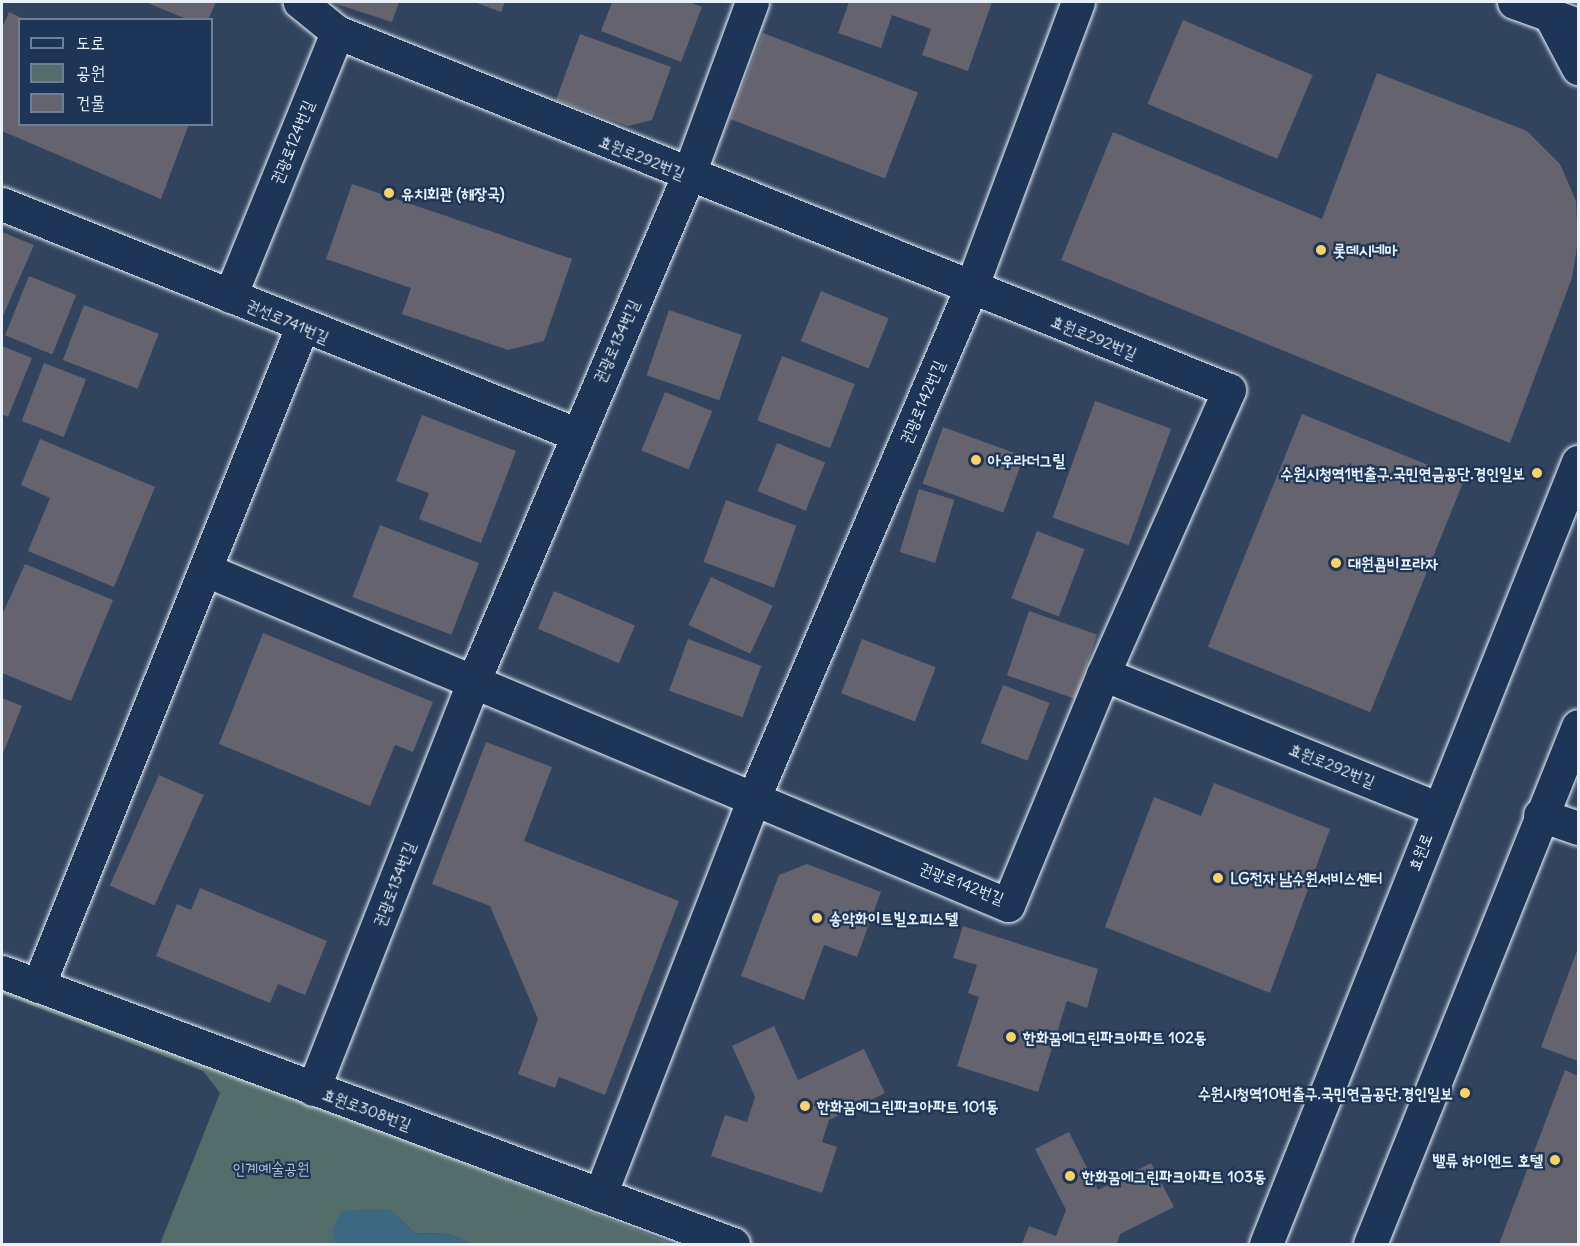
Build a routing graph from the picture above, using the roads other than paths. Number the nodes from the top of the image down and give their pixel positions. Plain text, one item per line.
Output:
1 (300, 2) edge
2 (752, 2) edge
3 (1078, 2) edge
4 (1558, 18) edge
5 (337, 32) junction
6 (1578, 68) edge
7 (688, 176) junction
8 (2, 204) edge
9 (971, 288) junction
10 (230, 296) junction
11 (302, 327) junction
12 (576, 434) junction
13 (1578, 462) edge
14 (206, 570) junction
15 (1103, 674) junction
16 (474, 680) junction
17 (1578, 726) edge
18 (754, 797) junction
19 (1437, 808) junction
20 (1540, 815) junction
21 (1578, 828) edge
22 (2, 972) edge
23 (38, 986) junction
24 (313, 1089) junction
25 (600, 1195) junction
26 (733, 1245) edge
27 (1266, 1245) edge
28 (1370, 1245) edge

1 - 5 street
2 - 7 street, 권광로134번길
3 - 9 street, 권광로142번길
4 - 6 street
5 - 7 street, 효원로292번길
5 - 10 street, 권광로124번길
7 - 9 street, 효원로292번길
7 - 12 street, 권광로134번길
8 - 10 street, 권선로741번길
9 - 15 street, 효원로292번길
9 - 18 street, 권광로142번길
10 - 11 street, 권선로741번길
11 - 12 street, 권선로741번길
11 - 14 street
12 - 16 street, 권광로134번길
13 - 19 street, 효원로
14 - 16 street
14 - 23 street
15 - 18 street, 권광로142번길
15 - 19 street, 효원로292번길
16 - 18 street
16 - 24 street, 권광로134번길
17 - 20 street
18 - 25 street, 권광로142번길
19 - 27 street, 효원로
20 - 21 street
20 - 28 street
22 - 23 street, 효원로308번길
23 - 24 street, 효원로308번길
24 - 25 street, 효원로308번길
25 - 26 street, 효원로308번길

